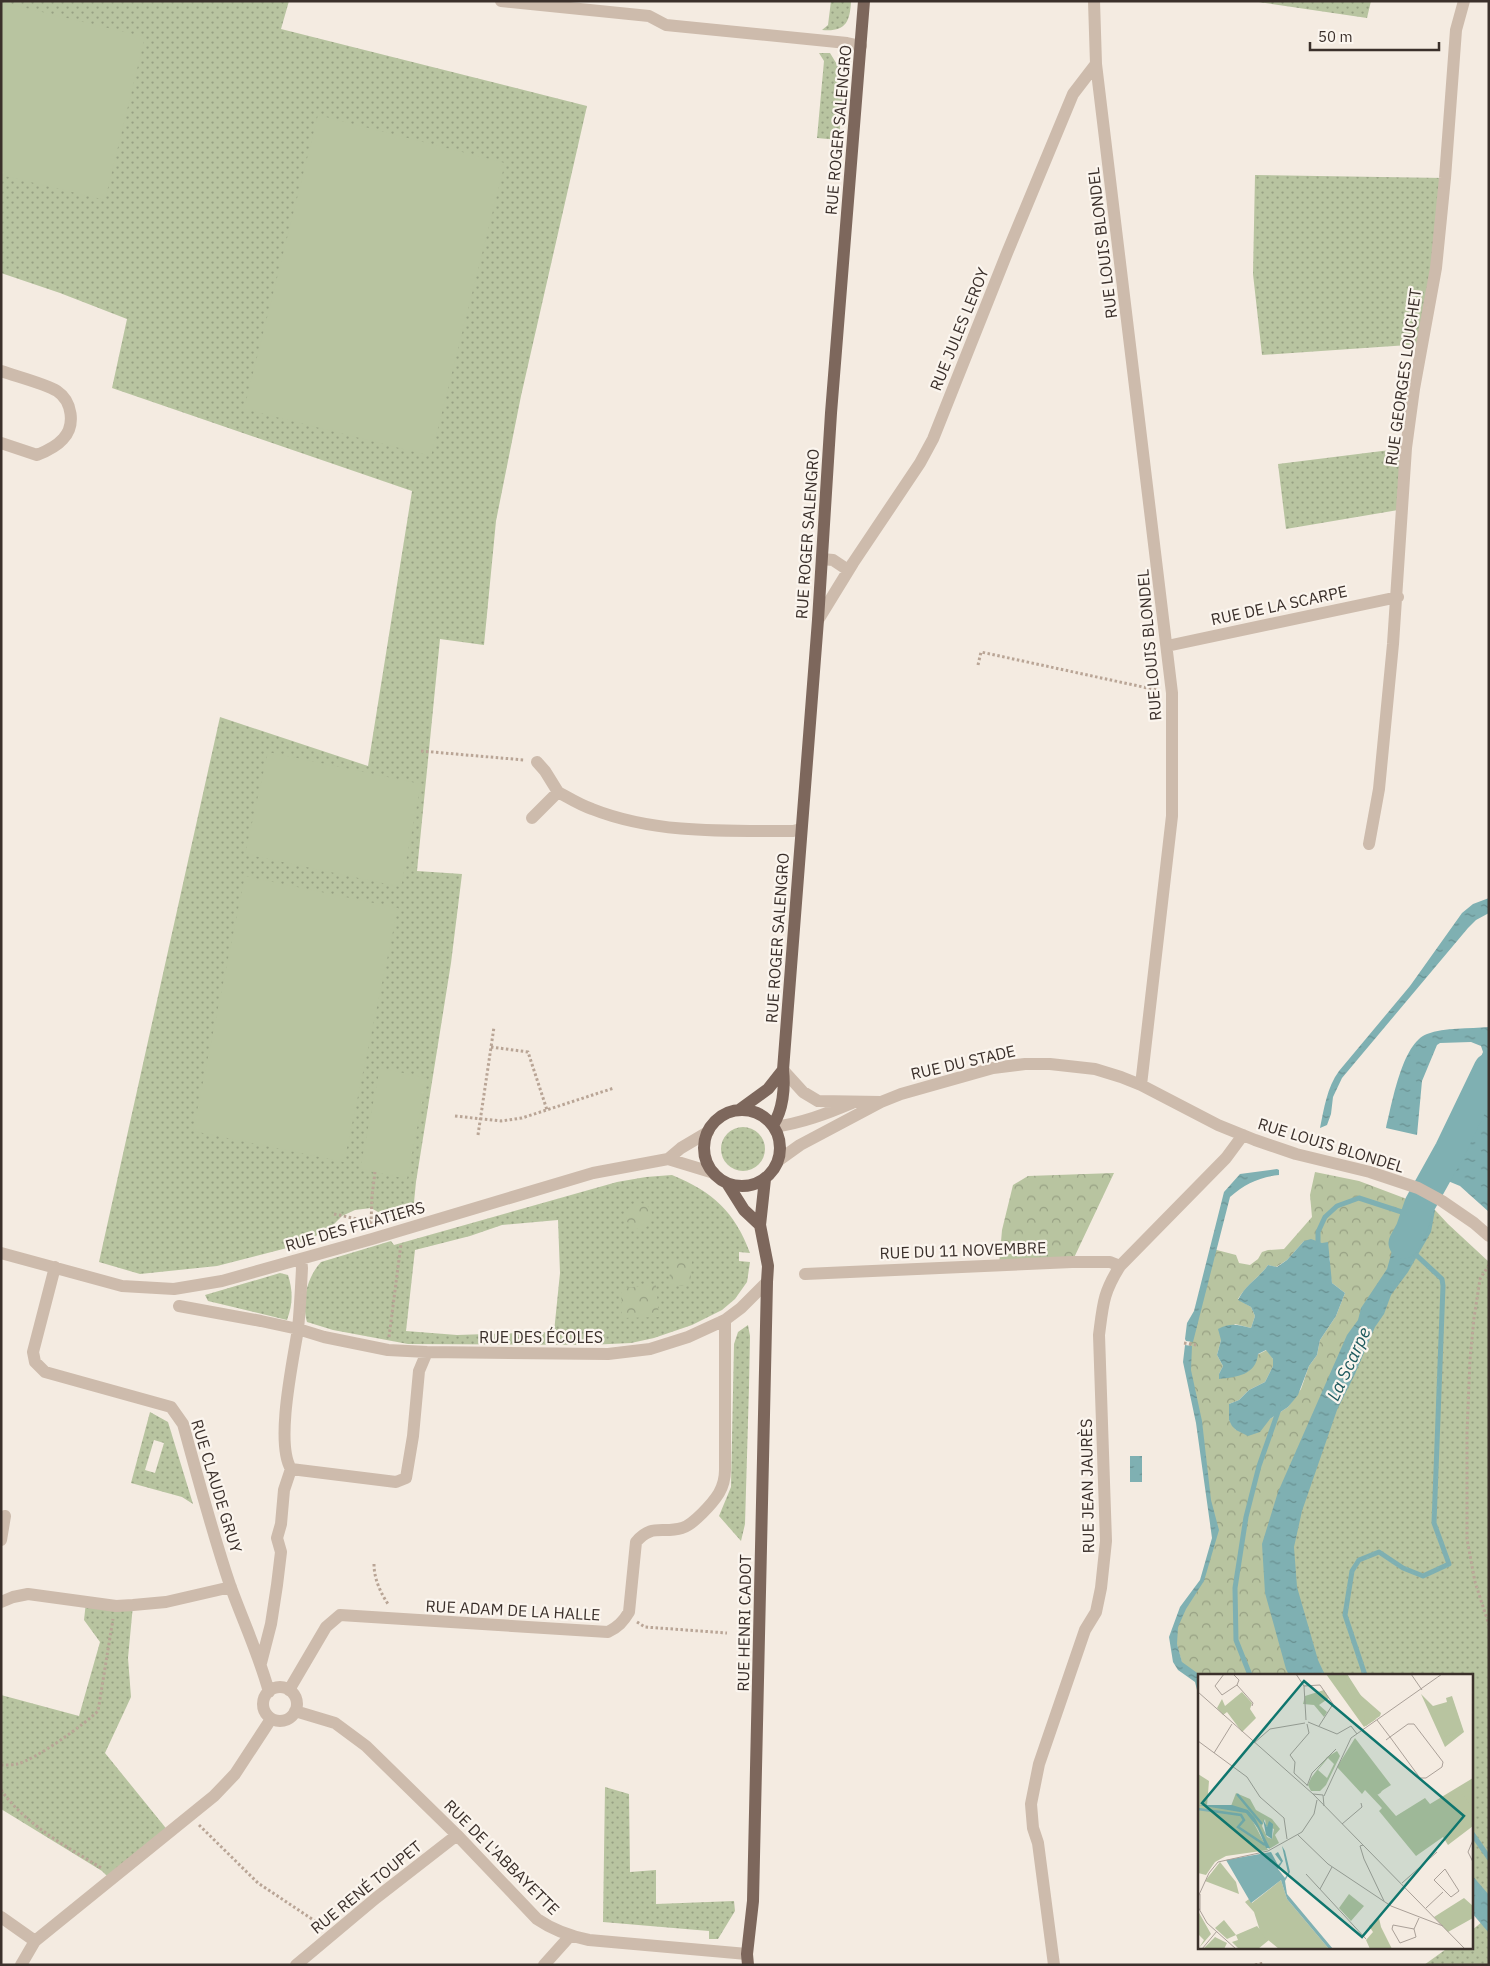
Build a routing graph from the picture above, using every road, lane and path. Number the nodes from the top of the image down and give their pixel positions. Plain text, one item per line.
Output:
1 (502, 1) edge
2 (864, 1) edge
3 (1094, 1) edge
4 (1464, 1) edge
5 (861, 46) junction
6 (1096, 64) junction
7 (1, 371) edge
8 (1, 443) edge
9 (822, 559) junction
10 (848, 570) junction
11 (1398, 597) junction
12 (818, 620) junction
13 (1168, 646) junction
14 (978, 665) dead end
15 (1172, 693) junction
16 (421, 751) dead end
17 (537, 762) joint
18 (558, 792) junction
19 (532, 818) dead end
20 (801, 829) junction
21 (1369, 844) dead end
22 (494, 1027) dead end
23 (491, 1047) junction
24 (783, 1070) junction
25 (1141, 1085) junction
26 (614, 1088) dead end
27 (856, 1101) junction
28 (880, 1102) junction
29 (739, 1110) junction
30 (547, 1111) junction
31 (455, 1116) dead end
32 (480, 1118) junction
33 (773, 1126) junction
34 (708, 1132) junction
35 (478, 1135) dead end
36 (1243, 1135) junction
37 (668, 1159) junction
38 (779, 1160) junction
39 (375, 1172) dead end
40 (714, 1173) junction
41 (765, 1179) junction
42 (727, 1183) junction
43 (334, 1214) dead end
44 (371, 1222) junction
45 (760, 1225) junction
46 (398, 1231) junction
47 (1489, 1236) edge
48 (372, 1239) junction
49 (1, 1253) edge
50 (300, 1259) junction
51 (1489, 1265) edge
52 (1120, 1266) junction
53 (55, 1268) junction
54 (805, 1274) dead end
55 (767, 1282) junction
56 (179, 1306) dead end
57 (725, 1320) junction
58 (298, 1329) junction
59 (1184, 1343) dead end
60 (1196, 1345) dead end
61 (388, 1350) junction
62 (426, 1352) junction
63 (291, 1469) junction
64 (6, 1516) dead end
65 (1, 1540) edge
66 (374, 1564) dead end
67 (231, 1587) junction
68 (1, 1602) edge
69 (116, 1606) junction
70 (398, 1619) junction
71 (1489, 1625) edge
72 (656, 1626) dead end
73 (727, 1633) dead end
74 (261, 1662) junction
75 (289, 1690) junction
76 (269, 1692) junction
77 (295, 1711) junction
78 (272, 1719) junction
79 (1, 1765) edge
80 (1, 1790) edge
81 (192, 1816) junction
82 (457, 1835) junction
83 (114, 1876) junction
84 (1, 1916) edge
85 (334, 1933) junction
86 (570, 1936) junction
87 (35, 1941) junction
88 (748, 1959) edge
89 (1264, 1963) dead end
90 (1257, 1964) edge
91 (21, 1965) edge
92 (296, 1965) edge
93 (544, 1965) edge
94 (1054, 1965) edge

1 - 5 street
2 - 5 main road, RUE ROGER SALENGRO
3 - 6 street, RUE LOUIS BLONDEL
4 - 11 street, RUE GEORGES LOUCHET
5 - 9 main road, RUE ROGER SALENGRO
6 - 10 street, RUE JULES LEROY
6 - 13 street, RUE LOUIS BLONDEL
7 - 8 street
9 - 10 street
9 - 12 main road, RUE ROGER SALENGRO
10 - 12 street, RUE JULES LEROY
11 - 13 street, RUE DE LA SCARPE
11 - 21 street, RUE GEORGES LOUCHET
12 - 20 main road, RUE ROGER SALENGRO
13 - 15 street, RUE LOUIS BLONDEL
14 - 15 path
15 - 25 street, RUE LOUIS BLONDEL
16 - 17 path
17 - 18 street
18 - 19 street
18 - 20 street
20 - 24 main road, RUE ROGER SALENGRO
22 - 23 path
23 - 30 path
23 - 32 path
24 - 27 street, RUE DU STADE
24 - 29 main road
24 - 33 main road, RUE ROGER SALENGRO
25 - 28 street, RUE DU STADE
25 - 36 street, RUE LOUIS BLONDEL
26 - 30 path
27 - 28 street, RUE DU STADE
27 - 33 street, RUE DU STADE
28 - 38 street, RUE DU STADE
29 - 33 main road
29 - 34 main road
30 - 32 path
31 - 32 path
32 - 35 path
33 - 38 main road
34 - 37 street, RUE DES FILATIERS
34 - 40 main road
36 - 47 street, RUE LOUIS BLONDEL
36 - 52 street, RUE JEAN JAURÈS
37 - 40 street
37 - 46 street, RUE DES FILATIERS
38 - 41 main road
39 - 44 path
40 - 42 main road
41 - 42 main road
41 - 45 main road, RUE HENRI CADOT
42 - 45 main road
43 - 44 path
44 - 48 path
45 - 55 main road, RUE HENRI CADOT
46 - 48 street, RUE DES FILATIERS
46 - 61 path
48 - 50 street, RUE DES FILATIERS
49 - 53 street, RUE DES FILATIERS
50 - 53 street, RUE DES FILATIERS
50 - 58 street
51 - 71 path
52 - 54 street, RUE DU 11 NOVEMBRE
52 - 94 street, RUE JEAN JAURÈS
53 - 67 street, RUE CLAUDE GRUY
55 - 57 street, RUE DES ÉCOLES
55 - 88 main road, RUE HENRI CADOT
56 - 58 street, RUE DES ÉCOLES
57 - 62 street, RUE DES ÉCOLES
57 - 70 street, RUE ADAM DE LA HALLE
58 - 61 street, RUE DES ÉCOLES
58 - 63 street
59 - 60 path
61 - 62 street, RUE DES ÉCOLES
62 - 63 street
63 - 74 street
64 - 65 street
66 - 70 path
67 - 69 street
67 - 74 street, RUE CLAUDE GRUY
68 - 69 street
69 - 79 path
70 - 75 street, RUE ADAM DE LA HALLE
72 - 73 path
74 - 76 street, RUE CLAUDE GRUY
75 - 76 street
75 - 77 street
76 - 78 street
77 - 78 street
77 - 82 street, RUE DE L'ABBAYETTE
78 - 81 street
80 - 83 path
81 - 83 street
81 - 85 path
82 - 85 street, RUE RENÉ TOUPET
82 - 86 street, RUE DE L'ABBAYETTE
83 - 87 street
84 - 87 street
85 - 92 street, RUE RENÉ TOUPET
86 - 88 street, RUE DE L'ABBAYETTE
86 - 93 street
87 - 91 street
89 - 90 path

